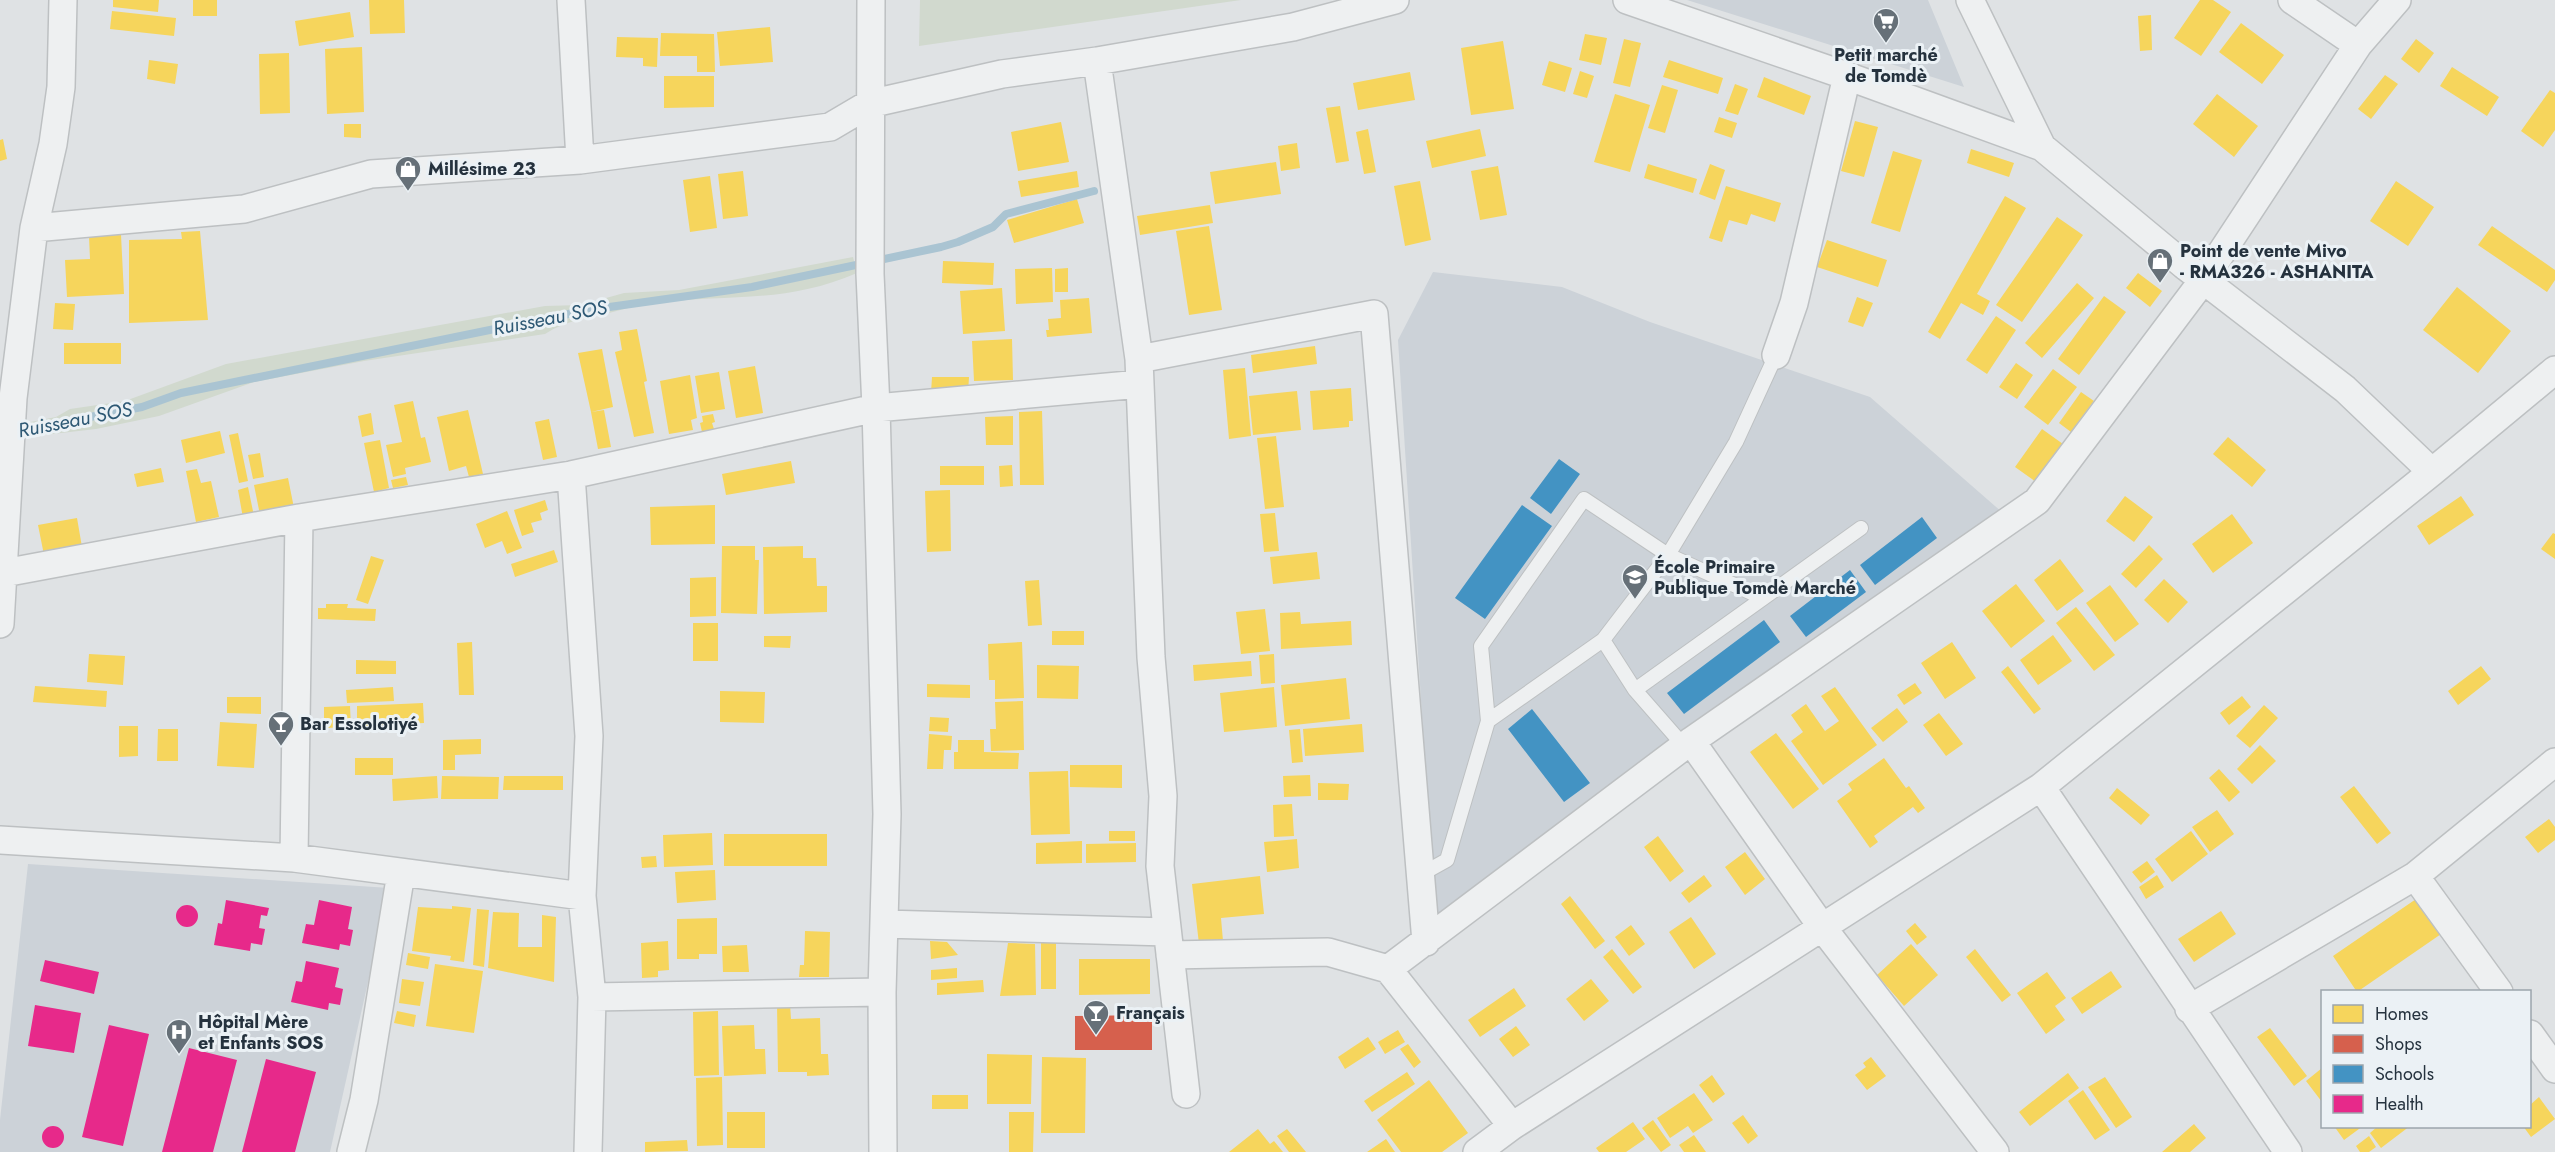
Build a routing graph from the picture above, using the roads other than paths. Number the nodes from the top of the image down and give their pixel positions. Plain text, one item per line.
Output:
1 (63, 0) edge
2 (571, 0) edge
3 (871, 0) edge
4 (1395, 0) edge
5 (1627, 0) edge
6 (1970, 0) edge
7 (2292, 0) edge
8 (2397, 0) edge
9 (2358, 45) junction
10 (1097, 61) junction
11 (1847, 76) junction
12 (869, 104) junction
13 (2042, 147) junction
14 (580, 160) junction
15 (34, 228) junction
16 (2204, 279) junction
17 (1776, 355) joint
18 (2555, 370) edge
19 (1139, 371) junction
20 (876, 408) junction
21 (10, 416) edge
22 (2432, 472) junction
23 (571, 475) junction
24 (299, 518) junction
25 (1861, 528) dead end
26 (1668, 555) junction
27 (4, 573) junction
28 (1763, 598) junction
29 (0, 624) edge
30 (1604, 640) junction
31 (1635, 690) junction
32 (1488, 721) junction
33 (1688, 744) junction
34 (2555, 762) edge
35 (2041, 787) junction
36 (0, 840) edge
37 (294, 858) junction
38 (400, 873) junction
39 (1420, 874) junction
40 (2415, 876) junction
41 (582, 897) junction
42 (884, 924) junction
43 (1822, 927) junction
44 (1426, 942) junction
45 (1168, 943) junction
46 (1388, 969) junction
47 (2498, 990) edge
48 (882, 992) junction
49 (592, 997) junction
50 (2189, 1009) junction
51 (2531, 1037) edge
52 (2555, 1069) edge
53 (1186, 1094) dead end
54 (1512, 1126) junction
55 (351, 1152) edge
56 (588, 1152) edge
57 (883, 1152) edge
58 (1477, 1152) edge
59 (1995, 1152) edge
60 (2288, 1152) edge

1 - 15 street
2 - 14 street
3 - 12 street
4 - 10 street
5 - 11 street
6 - 13 street
7 - 9 street
8 - 9 street
9 - 16 street
10 - 12 street
10 - 19 street
11 - 13 street
11 - 17 street
12 - 14 street
12 - 20 street
13 - 16 street
14 - 15 street
15 - 21 street
16 - 22 street
16 - 33 street
17 - 26 lane
18 - 22 street
19 - 20 street
19 - 39 street
19 - 45 street
20 - 23 street
20 - 42 street
21 - 27 street
22 - 35 street
23 - 24 street
23 - 41 street
24 - 27 street
24 - 37 street
25 - 28 lane
26 - 28 lane
26 - 30 lane
26 - 32 lane
27 - 29 street
28 - 31 lane
30 - 31 lane
30 - 32 lane
31 - 33 lane
32 - 39 lane
33 - 43 street
33 - 44 street
34 - 40 street
35 - 43 street
35 - 50 street
36 - 37 street
37 - 38 street
38 - 41 street
38 - 55 street
39 - 44 street
40 - 47 street
40 - 50 street
41 - 49 street
42 - 45 street
42 - 48 street
43 - 54 street
43 - 59 street
44 - 46 street
45 - 46 street
45 - 53 street
46 - 54 street
48 - 49 street
48 - 57 street
49 - 56 street
50 - 60 street
51 - 52 street
54 - 58 street

